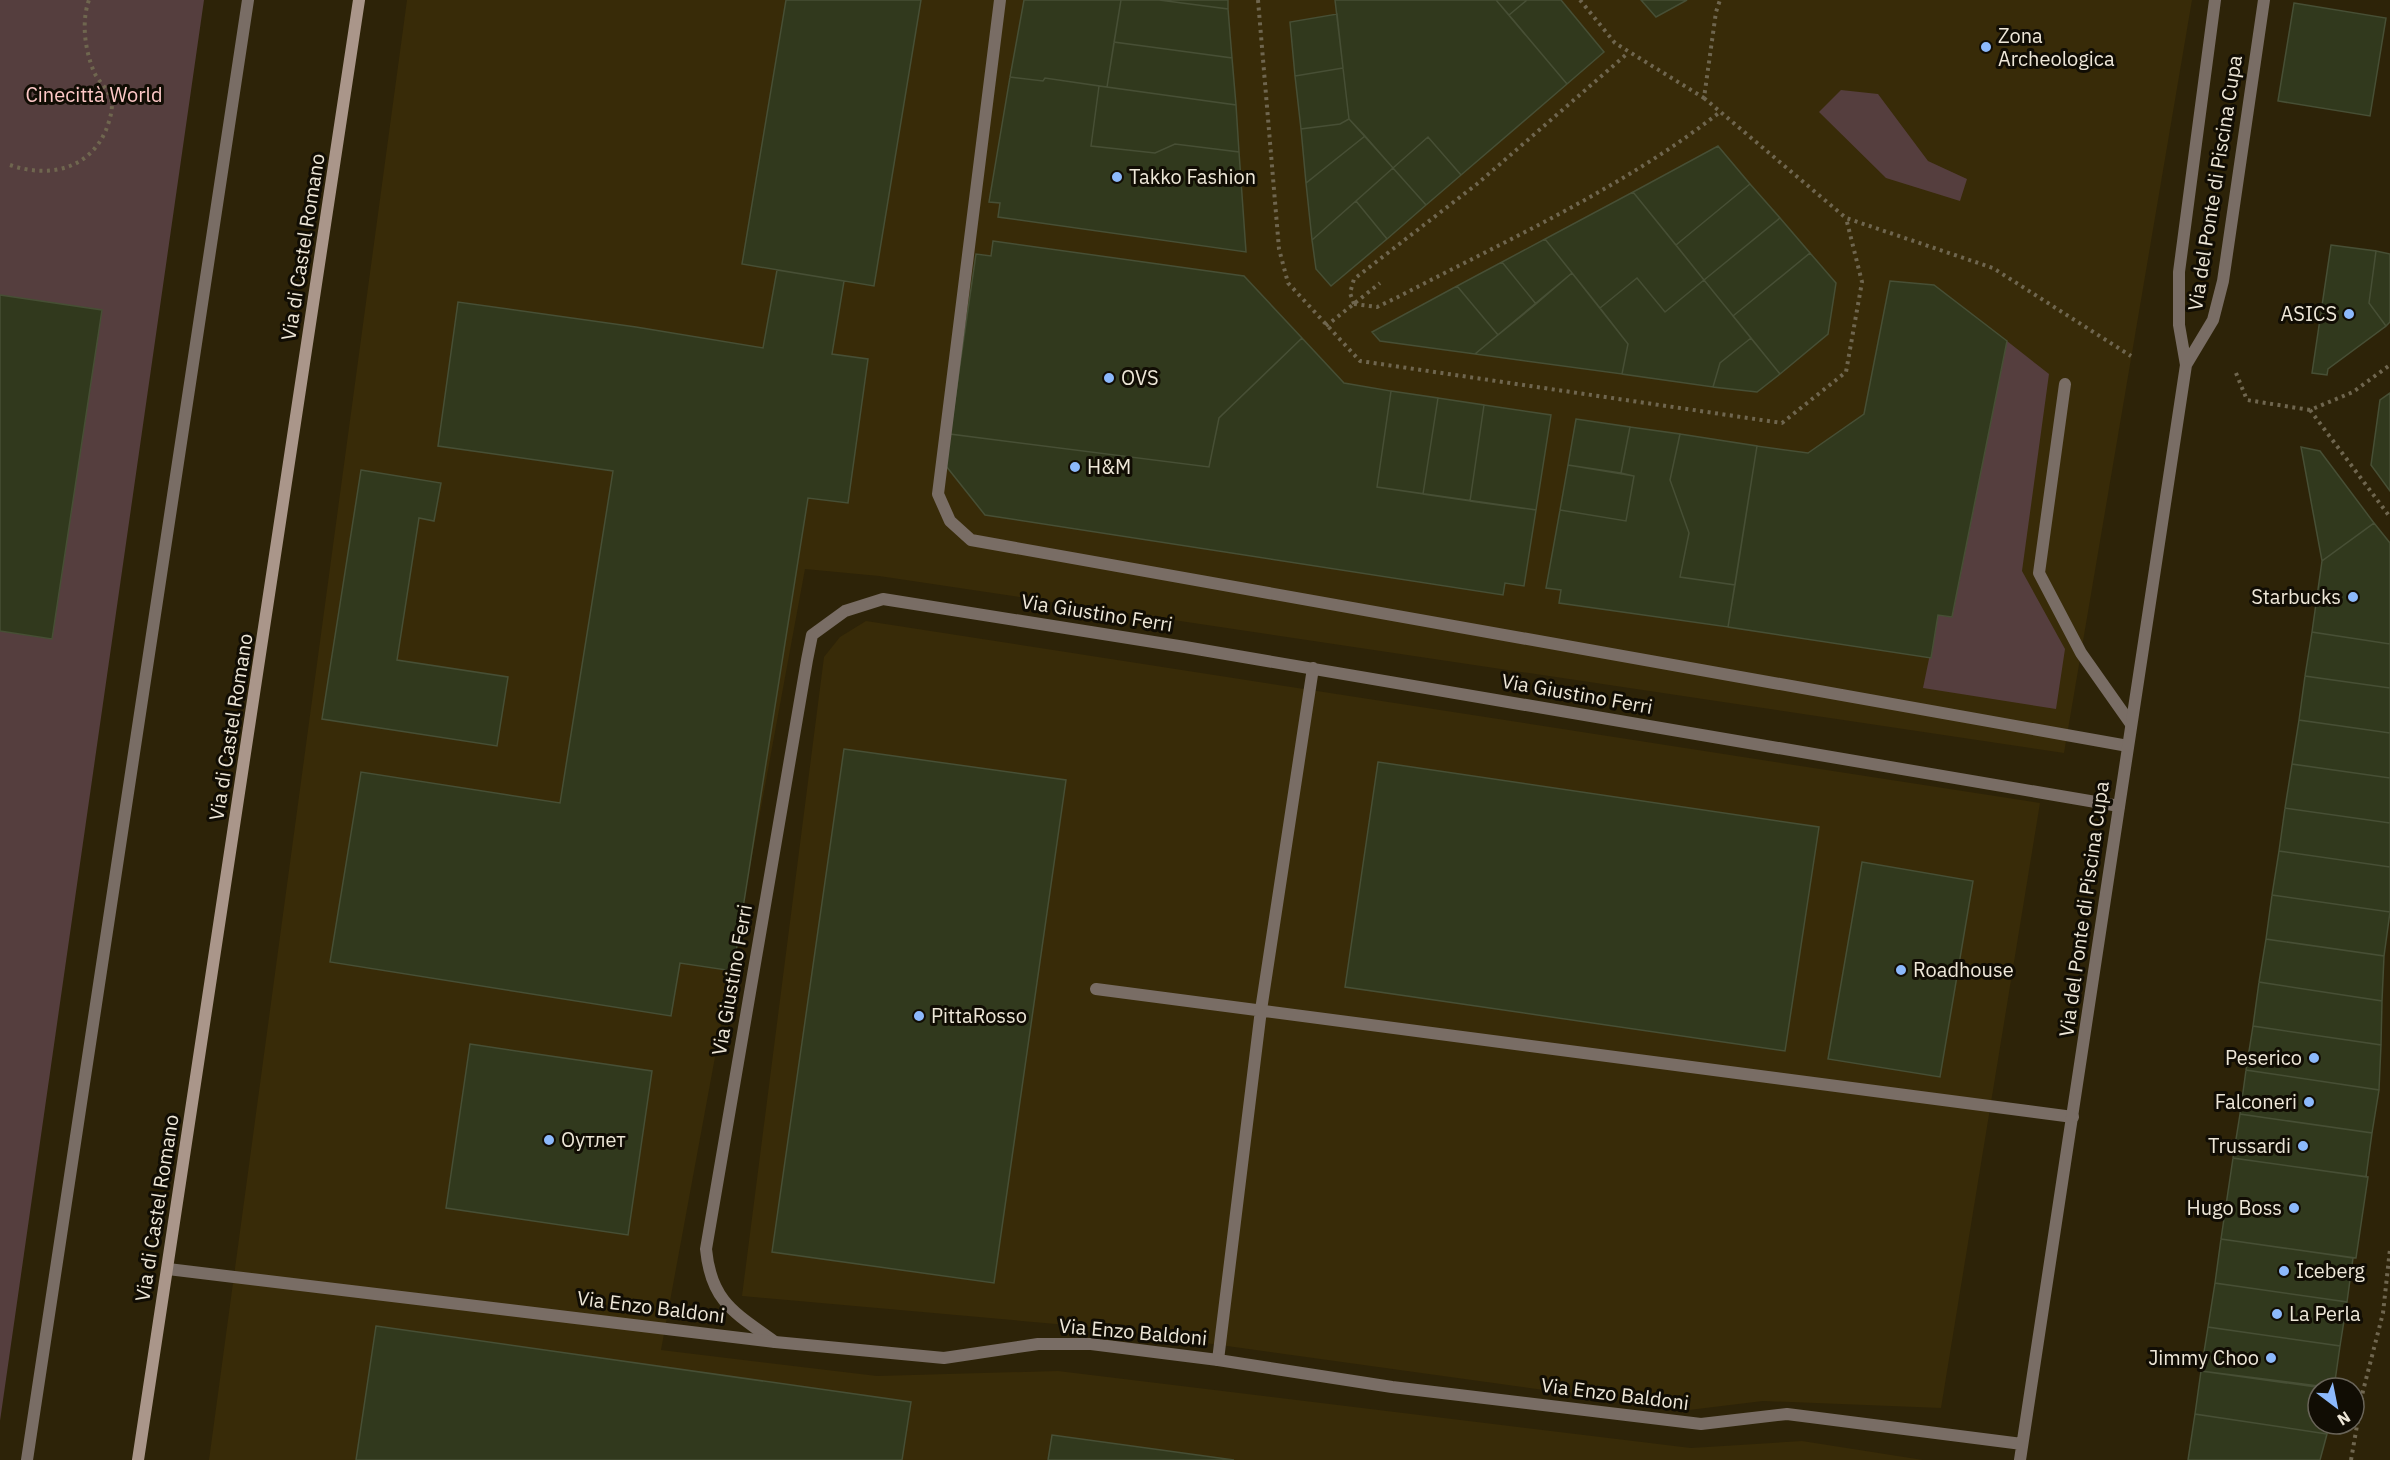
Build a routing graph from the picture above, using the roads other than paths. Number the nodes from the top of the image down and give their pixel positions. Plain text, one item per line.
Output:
1 (248, 0) edge
2 (359, 0) edge
3 (1000, 0) edge
4 (2215, 0) edge
5 (2264, 0) edge
6 (2186, 364) junction
7 (2064, 384) dead end
8 (1313, 668) junction
9 (2131, 724) junction
10 (2128, 746) junction
11 (2119, 806) junction
12 (1096, 988) dead end
13 (1261, 1010) junction
14 (2073, 1117) junction
15 (168, 1269) junction
16 (775, 1342) junction
17 (1218, 1360) junction
18 (2022, 1444) junction
19 (27, 1460) edge
20 (138, 1460) edge
21 (2020, 1460) edge

1 - 19 street
2 - 15 street, Via di Castel Romano
3 - 10 street
4 - 6 street, Via del Ponte di Piscina Cupa
5 - 6 street, Via del Ponte di Piscina Cupa
6 - 9 street, Via del Ponte di Piscina Cupa
7 - 9 street
8 - 11 street, Via Giustino Ferri
8 - 13 street
8 - 16 street, Via Giustino Ferri
9 - 10 street, Via del Ponte di Piscina Cupa
10 - 11 street, Via del Ponte di Piscina Cupa
11 - 14 street, Via del Ponte di Piscina Cupa
12 - 13 street
13 - 14 street
13 - 17 street
14 - 18 street, Via del Ponte di Piscina Cupa
15 - 16 street, Via Enzo Baldoni
15 - 20 street, Via di Castel Romano
16 - 17 street, Via Enzo Baldoni
17 - 18 street, Via Enzo Baldoni
18 - 21 street, Via del Ponte di Piscina Cupa

